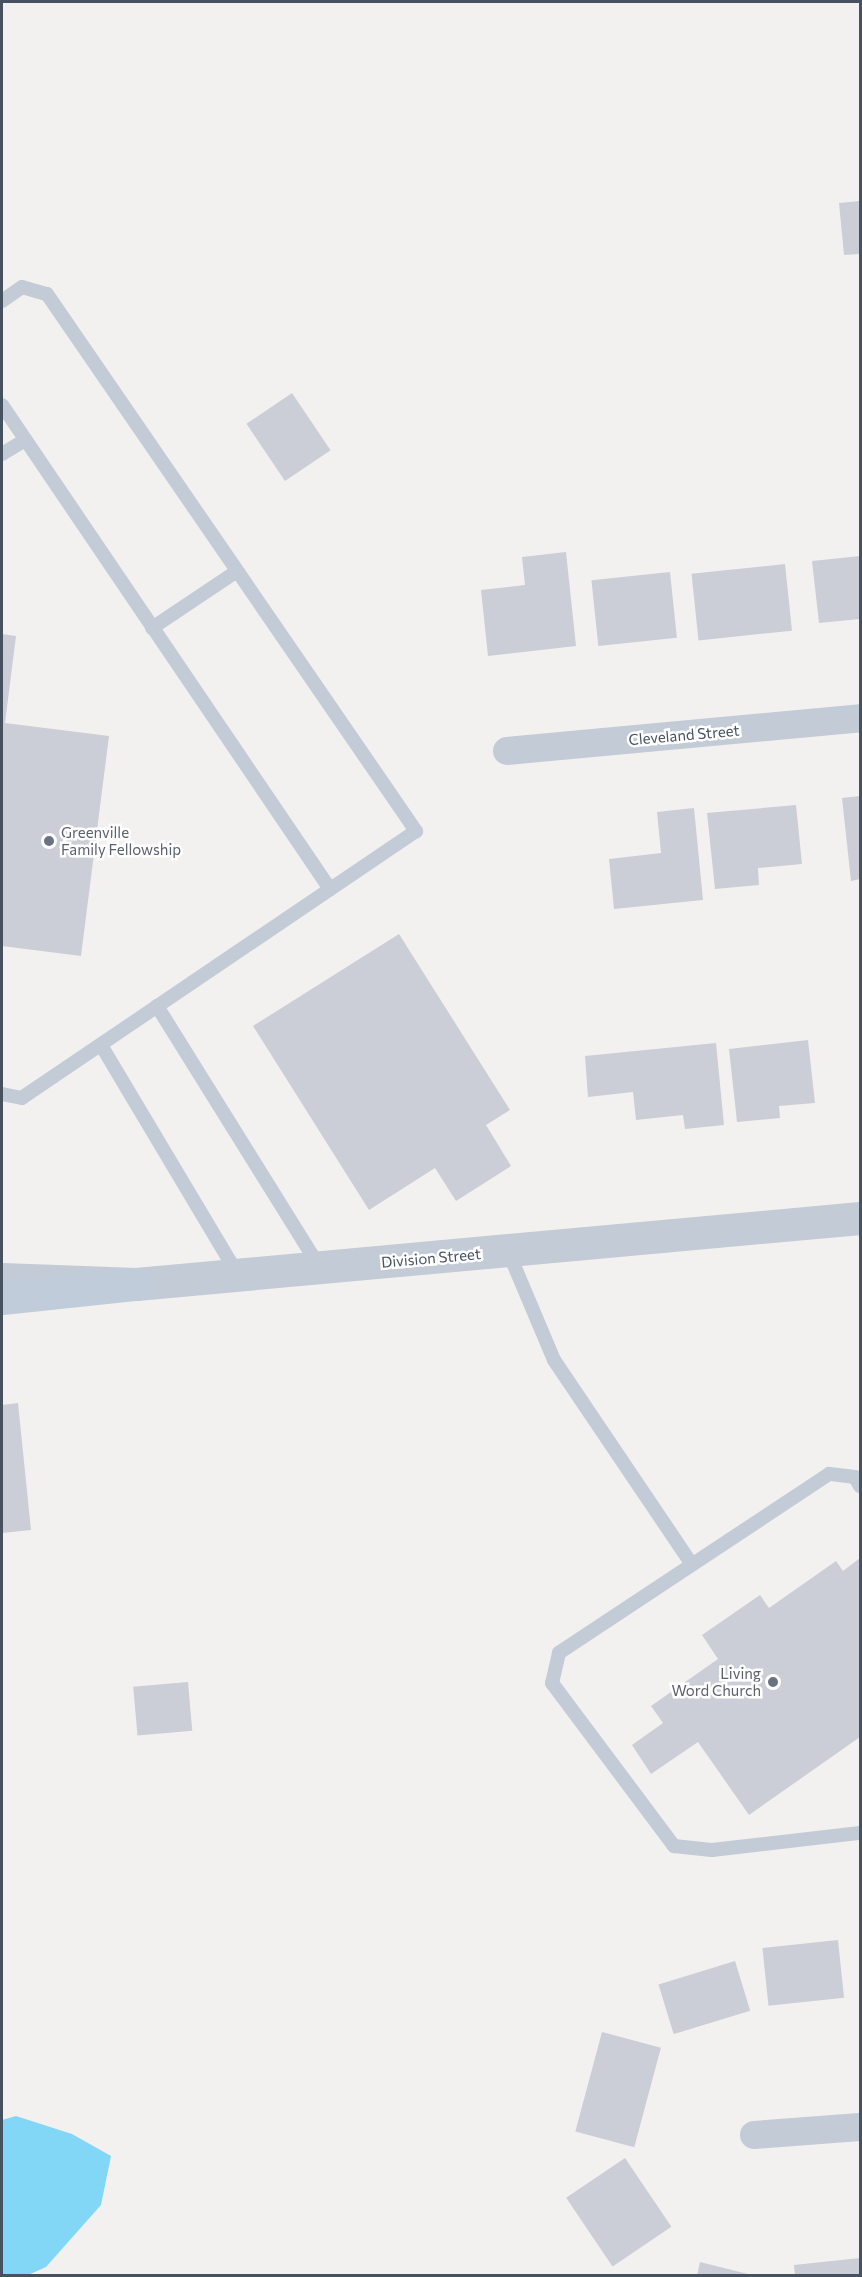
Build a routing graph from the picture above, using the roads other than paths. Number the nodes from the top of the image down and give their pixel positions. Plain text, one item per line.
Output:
1 (2, 301) edge
2 (2, 405) edge
3 (25, 440) junction
4 (2, 454) edge
5 (237, 571) junction
6 (152, 628) junction
7 (861, 718) edge
8 (507, 752) dead end
9 (330, 889) junction
10 (157, 1006) junction
11 (100, 1045) junction
12 (2, 1094) edge
13 (861, 1218) edge
14 (508, 1251) junction
15 (320, 1268) junction
16 (238, 1275) junction
17 (2, 1279) edge
18 (136, 1284) junction
19 (2, 1298) edge
20 (861, 1486) edge
21 (691, 1563) junction
22 (861, 1833) edge
23 (861, 2127) edge
24 (754, 2135) dead end

1 - 5 lane
2 - 3 lane
3 - 4 lane
3 - 6 lane
5 - 6 lane
5 - 9 lane
6 - 9 lane
7 - 8 street, Cleveland Street
9 - 10 lane
10 - 11 lane
10 - 15 lane
11 - 12 lane
11 - 16 lane
13 - 14 street, Division Street
14 - 15 street, Division Street
14 - 21 lane
15 - 16 street, Division Street
16 - 18 street, Division Street
17 - 18 street, Division Street
18 - 19 main road
20 - 21 lane
21 - 22 lane
23 - 24 street

